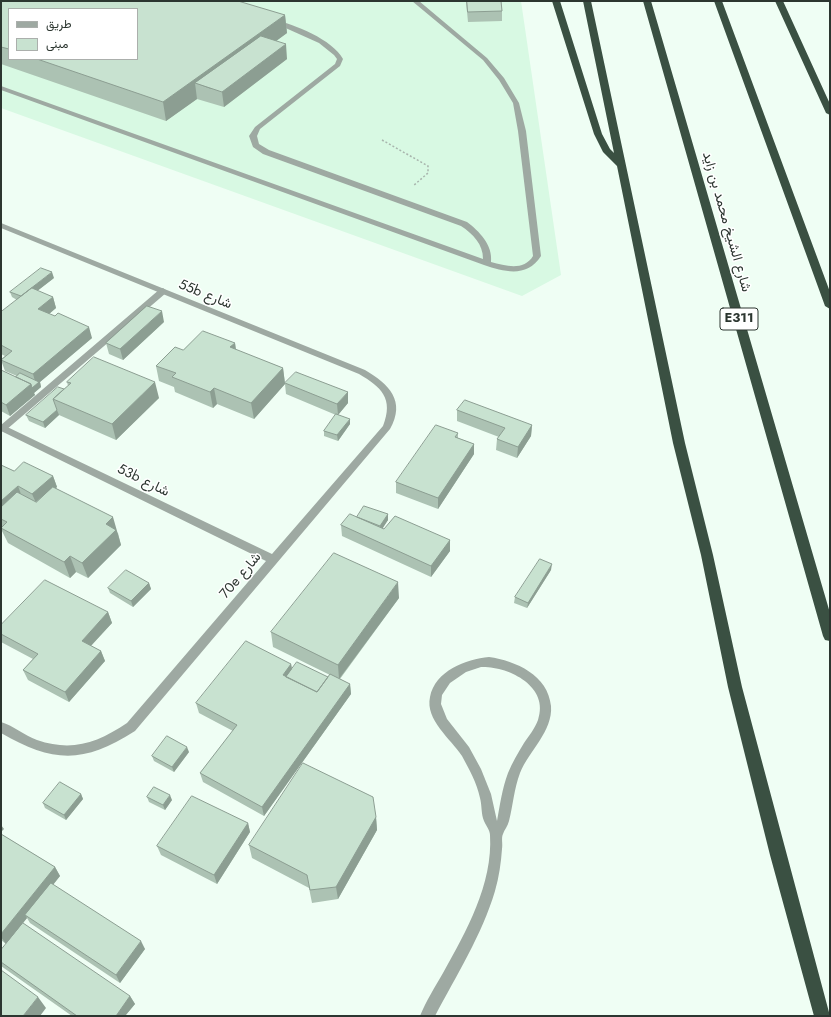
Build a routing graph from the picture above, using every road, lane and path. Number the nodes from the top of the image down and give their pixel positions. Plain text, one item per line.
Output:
1 (415, 1) edge
2 (556, 1) edge
3 (587, 1) edge
4 (647, 1) edge
5 (718, 1) edge
6 (779, 1) edge
7 (790, 8) dead end
8 (268, 19) edge
9 (798, 40) junction
10 (1, 88) edge
11 (830, 113) edge
12 (382, 140) dead end
13 (622, 166) junction
14 (397, 200) junction
15 (1, 226) edge
16 (487, 263) junction
17 (163, 291) junction
18 (830, 306) edge
19 (391, 399) joint
20 (2, 428) edge
21 (274, 560) junction
22 (830, 636) edge
23 (1, 727) edge
24 (496, 831) junction
25 (427, 1016) edge
26 (822, 1016) edge

1 - 16 street
2 - 13 highway
3 - 13 highway
4 - 22 highway, شارع الشيخ محمد بن زايد / E311
5 - 18 highway
6 - 9 highway
7 - 9 highway
8 - 14 street
9 - 11 highway
10 - 16 street
12 - 14 path
13 - 26 highway
14 - 16 street
15 - 17 street, 55b شارع
17 - 19 street, 55b شارع
17 - 20 street
19 - 21 street, 70e شارع
20 - 21 street, 53b شارع
21 - 23 street, 70e شارع
24 - 24 street
24 - 25 street

